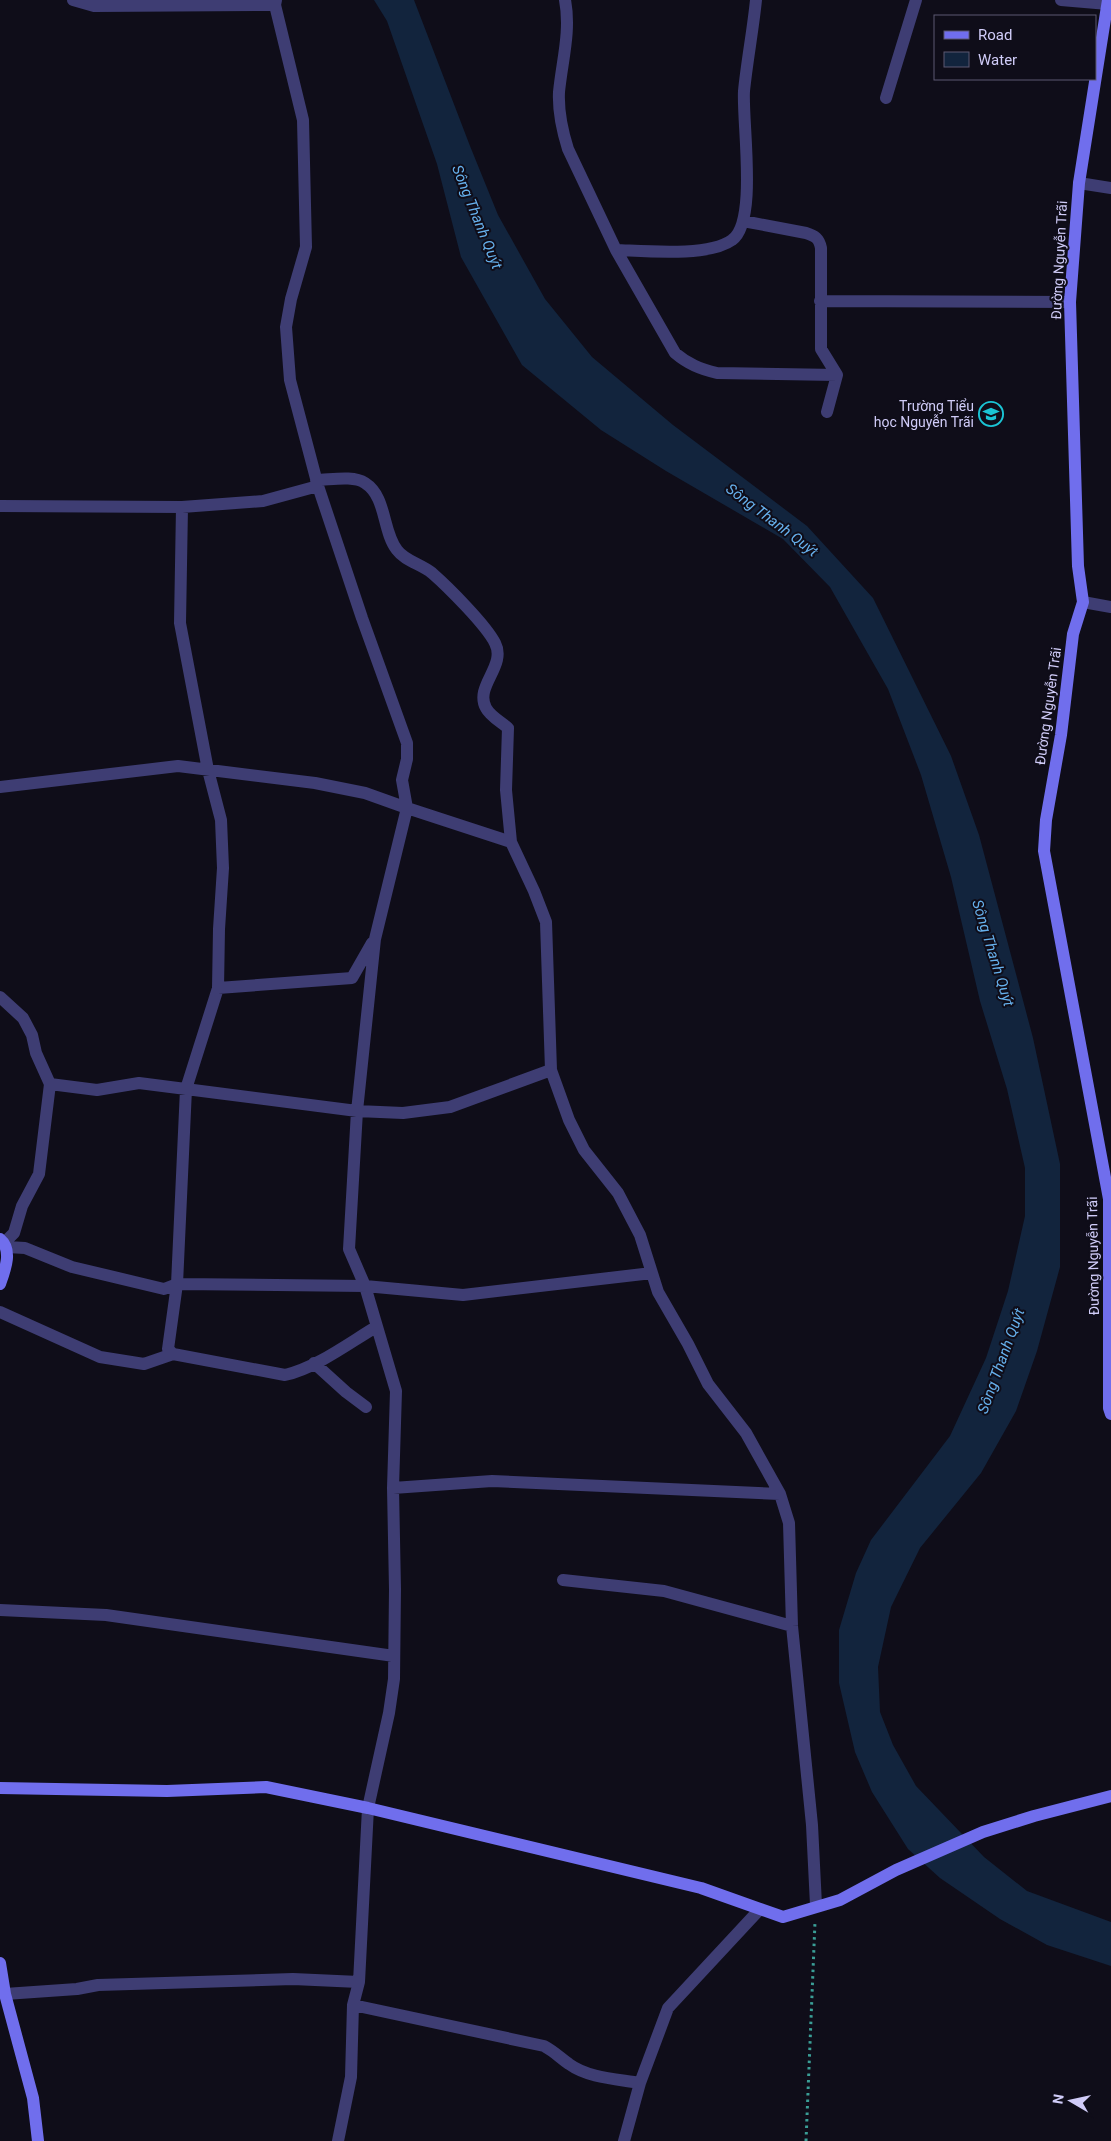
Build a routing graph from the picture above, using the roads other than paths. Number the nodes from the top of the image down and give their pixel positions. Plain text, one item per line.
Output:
1 (73, 0) edge
2 (566, 0) edge
3 (756, 0) edge
4 (916, 0) edge
5 (1061, 0) edge
6 (1108, 2) edge
7 (275, 3) edge
8 (1096, 77) edge
9 (1096, 80) edge
10 (886, 98) dead end
11 (1079, 183) junction
12 (1111, 188) edge
13 (743, 221) junction
14 (616, 250) junction
15 (820, 302) junction
16 (1070, 302) junction
17 (837, 375) junction
18 (827, 412) dead end
19 (317, 483) junction
20 (0, 506) edge
21 (182, 507) junction
22 (1084, 602) junction
23 (1111, 607) edge
24 (208, 770) junction
25 (0, 787) edge
26 (407, 808) junction
27 (511, 842) junction
28 (375, 939) junction
29 (218, 988) junction
30 (0, 997) edge
31 (551, 1070) junction
32 (50, 1084) junction
33 (186, 1089) junction
34 (357, 1111) junction
35 (1110, 1199) edge
36 (4, 1243) edge
37 (652, 1273) junction
38 (0, 1284) edge
39 (178, 1284) junction
40 (365, 1286) junction
41 (0, 1312) edge
42 (376, 1327) junction
43 (173, 1354) junction
44 (314, 1363) junction
45 (366, 1407) dead end
46 (1111, 1414) edge
47 (393, 1488) junction
48 (780, 1494) junction
49 (563, 1580) dead end
50 (0, 1610) edge
51 (792, 1626) junction
52 (394, 1656) junction
53 (0, 1788) edge
54 (1111, 1796) edge
55 (368, 1808) junction
56 (816, 1905) junction
57 (760, 1909) junction
58 (0, 1963) edge
59 (360, 1982) junction
60 (5, 1994) junction
61 (353, 2005) junction
62 (640, 2083) junction
63 (38, 2141) edge
64 (338, 2141) edge
65 (624, 2141) edge

1 - 7 street
2 - 14 street
3 - 13 street
4 - 10 street
5 - 6 street
6 - 8 street, Đường Nguyễn Trãi
7 - 19 street
9 - 11 street, Đường Nguyễn Trãi
11 - 12 street
11 - 16 street, Đường Nguyễn Trãi
13 - 14 street
13 - 15 street
14 - 17 street
15 - 16 street
15 - 17 street
16 - 22 street, Đường Nguyễn Trãi
17 - 18 street
19 - 21 street
19 - 26 street
19 - 27 street
20 - 21 street
21 - 24 street
22 - 23 street
22 - 35 street, Đường Nguyễn Trãi
24 - 25 street
24 - 26 street
24 - 29 street
26 - 27 street
26 - 28 street
27 - 31 street
28 - 29 street
28 - 34 street
29 - 33 street
30 - 32 street
31 - 34 street
31 - 37 street
32 - 33 street
32 - 36 street
33 - 34 street
33 - 39 street
34 - 40 street
35 - 46 street, Đường Nguyễn Trãi
36 - 38 street
36 - 39 street
37 - 40 street
37 - 48 street
39 - 40 street
39 - 43 street
40 - 42 street
41 - 43 street
42 - 44 street
42 - 47 street
43 - 44 street
44 - 45 street
47 - 48 street
47 - 52 street
48 - 51 street
49 - 51 street
50 - 52 street
51 - 56 street
52 - 55 street
53 - 55 street
54 - 56 street
55 - 57 street
55 - 59 street
56 - 57 street
57 - 62 street
58 - 60 street
59 - 60 street
59 - 61 street
60 - 63 street
61 - 62 street
61 - 64 street
62 - 65 street

